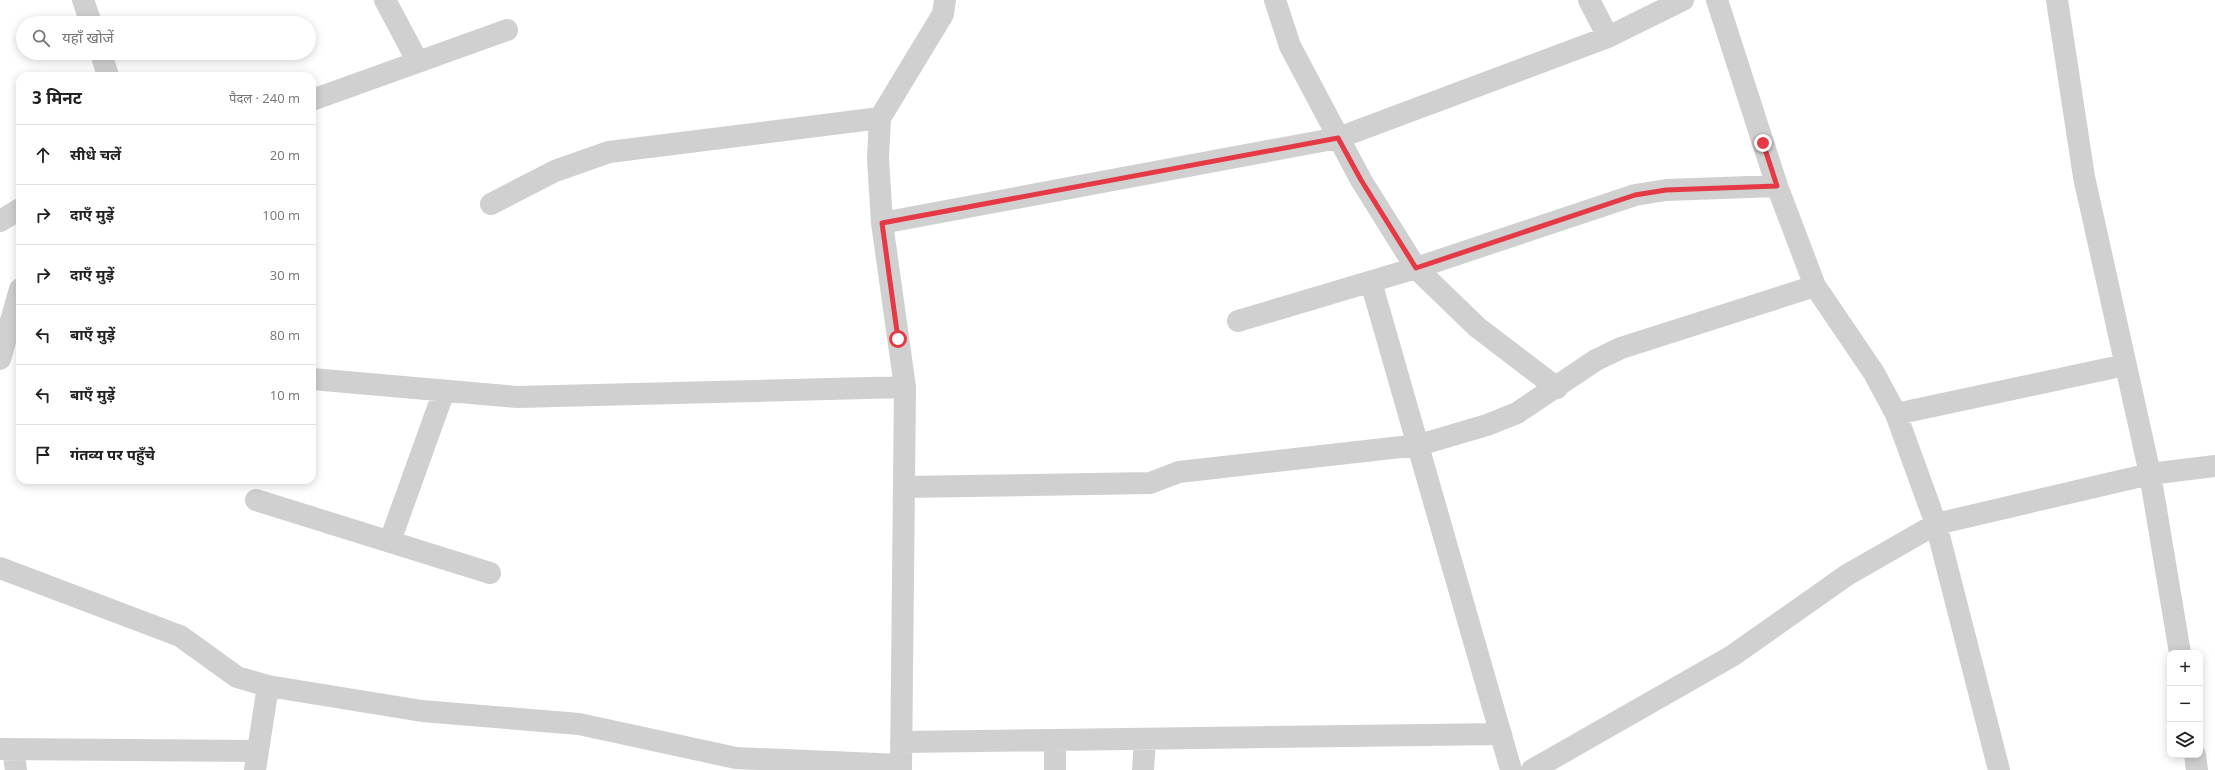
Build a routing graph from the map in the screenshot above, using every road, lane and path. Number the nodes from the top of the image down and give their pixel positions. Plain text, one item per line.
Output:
1 (83, 0) edge
2 (385, 0) edge
3 (945, 0) edge
4 (1274, 0) edge
5 (1589, 0) edge
6 (1683, 0) edge
7 (1717, 0) edge
8 (2057, 0) edge
9 (89, 16) edge
10 (507, 30) dead end
11 (1608, 38) junction
12 (103, 60) edge
13 (418, 62) junction
14 (107, 72) edge
15 (316, 99) edge
16 (880, 118) junction
17 (1338, 138) junction
18 (1777, 186) junction
19 (491, 204) dead end
20 (16, 211) edge
21 (0, 220) edge
22 (882, 223) junction
23 (1416, 268) junction
24 (1371, 282) junction
25 (1815, 286) junction
26 (16, 303) edge
27 (1238, 321) dead end
28 (0, 359) edge
29 (2125, 365) junction
30 (316, 379) edge
31 (905, 387) junction
32 (1557, 388) junction
33 (444, 391) junction
34 (1896, 414) junction
35 (1419, 445) junction
36 (2215, 466) edge
37 (2150, 474) junction
38 (904, 487) junction
39 (256, 500) dead end
40 (1936, 524) junction
41 (390, 541) junction
42 (0, 568) edge
43 (490, 573) dead end
44 (2179, 650) edge
45 (268, 686) junction
46 (1501, 734) junction
47 (1145, 739) junction
48 (1055, 740) junction
49 (901, 742) junction
50 (10, 756) edge
51 (2195, 758) edge
52 (256, 761) edge
53 (901, 768) edge
54 (1055, 770) edge
55 (1143, 770) edge
56 (1511, 770) edge
57 (1532, 770) edge
58 (1999, 770) edge
59 (2197, 770) edge

1 - 9 street
2 - 13 street
3 - 16 street
4 - 17 street
5 - 11 street
6 - 11 street
7 - 18 street
8 - 29 street
10 - 13 street
11 - 17 street
12 - 14 street
13 - 15 street
16 - 19 street
16 - 22 street
17 - 22 street
17 - 23 street
18 - 23 street
18 - 25 street
20 - 21 street
22 - 31 street
23 - 24 street
23 - 32 street
24 - 27 street
24 - 35 street
25 - 32 street
25 - 34 street
26 - 28 street
29 - 34 street
29 - 37 street
30 - 33 street
31 - 33 street
31 - 38 street
32 - 35 street
33 - 41 street
34 - 40 street
35 - 38 street
35 - 46 street
36 - 37 street
37 - 40 street
37 - 44 street
38 - 49 street
39 - 41 street
40 - 57 street
40 - 58 street
41 - 43 street
42 - 45 street
45 - 52 street
45 - 53 street
46 - 47 street
46 - 56 street
47 - 48 street
47 - 55 street
48 - 49 street
48 - 54 street
49 - 53 street
50 - 52 street
51 - 59 street

